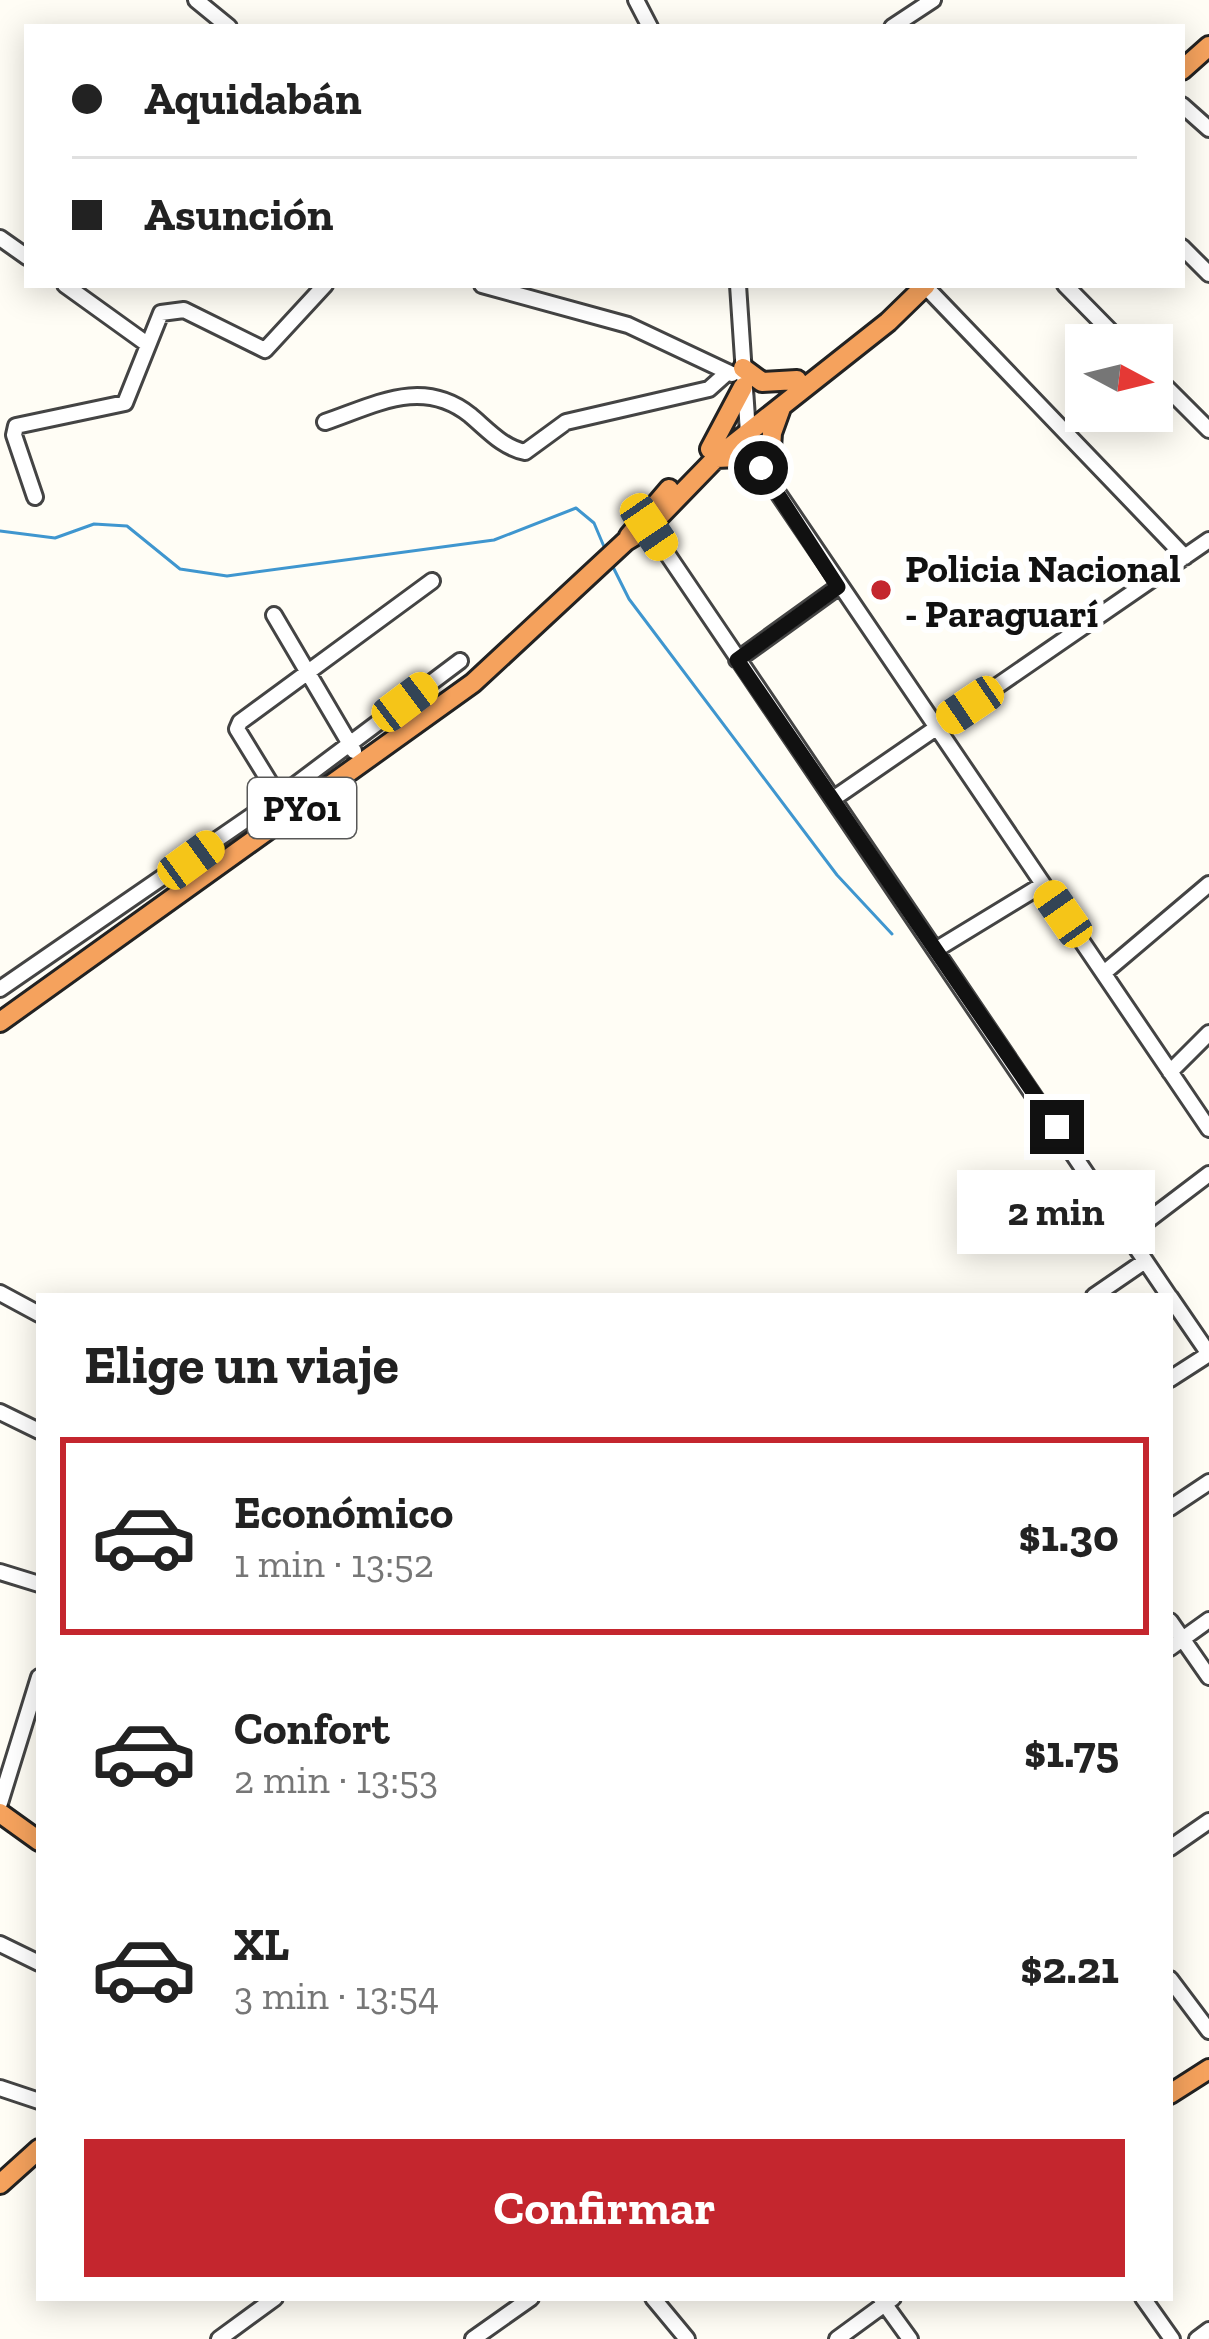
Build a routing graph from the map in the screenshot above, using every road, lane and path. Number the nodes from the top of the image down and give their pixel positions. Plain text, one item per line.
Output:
1 (196, 0) edge
2 (933, 0) edge
3 (225, 24) edge
4 (897, 24) edge
5 (1209, 46) edge
6 (1185, 67) edge
7 (1185, 108) edge
8 (1209, 129) edge
9 (1185, 250) edge
10 (1209, 274) edge
11 (69, 288) edge
12 (322, 288) edge
13 (493, 288) edge
14 (738, 288) edge
15 (922, 288) edge
16 (928, 288) edge
17 (1068, 288) edge
18 (903, 304) junction
19 (1103, 324) edge
20 (147, 344) junction
21 (739, 376) junction
22 (797, 380) junction
23 (1173, 394) edge
24 (782, 406) junction
25 (325, 422) dead end
26 (747, 426) junction
27 (1209, 430) edge
28 (713, 453) junction
29 (765, 473) junction
30 (35, 497) dead end
31 (649, 527) junction
32 (1209, 540) edge
33 (626, 541) junction
34 (1185, 557) junction
35 (432, 581) dead end
36 (838, 587) junction
37 (274, 615) dead end
38 (737, 660) junction
39 (460, 661) dead end
40 (309, 676) junction
41 (433, 681) junction
42 (448, 701) junction
43 (936, 729) junction
44 (350, 744) junction
45 (363, 766) junction
46 (279, 797) junction
47 (833, 800) junction
48 (290, 817) junction
49 (1209, 884) edge
50 (1042, 885) junction
51 (937, 949) junction
52 (1105, 973) junction
53 (0, 989) edge
54 (0, 1022) edge
55 (1209, 1033) edge
56 (1170, 1072) junction
57 (1209, 1129) edge
58 (1209, 1174) edge
59 (1130, 1234) junction
60 (1145, 1262) junction
61 (0, 1293) edge
62 (1098, 1293) edge
63 (1167, 1293) edge
64 (1173, 1301) edge
65 (36, 1312) edge
66 (1209, 1354) edge
67 (1173, 1377) edge
68 (0, 1412) edge
69 (36, 1430) edge
70 (1209, 1482) edge
71 (1173, 1506) edge
72 (0, 1572) edge
73 (36, 1582) edge
74 (1209, 1619) edge
75 (1176, 1643) edge
76 (1209, 1677) edge
77 (36, 1694) edge
78 (0, 1803) edge
79 (0, 1813) edge
80 (1209, 1821) edge
81 (36, 1826) edge
82 (36, 1839) edge
83 (1173, 1846) edge
84 (0, 1944) edge
85 (36, 1962) edge
86 (1173, 1982) edge
87 (1209, 2031) edge
88 (1209, 2069) edge
89 (0, 2088) edge
90 (1173, 2093) edge
91 (36, 2100) edge
92 (36, 2152) edge
93 (0, 2184) edge
94 (271, 2301) edge
95 (527, 2301) edge
96 (655, 2301) edge
97 (885, 2301) edge
98 (887, 2301) edge
99 (1145, 2301) edge
100 (1209, 2330) edge
101 (228, 2337) edge
102 (473, 2339) edge
103 (687, 2339) edge
104 (837, 2339) edge
105 (910, 2339) edge
106 (1172, 2339) edge
107 (1196, 2339) edge

1 - 3 street
2 - 4 street
5 - 6 highway
7 - 8 street
9 - 10 street
11 - 20 street
12 - 20 street
13 - 21 street
14 - 21 street
15 - 18 highway, PY01
16 - 34 street
17 - 19 street
18 - 22 highway, PY01
18 - 24 highway, PY01
20 - 30 street
21 - 22 highway
21 - 25 street
21 - 26 street
21 - 28 highway
22 - 26 highway, PY01
23 - 27 street
24 - 26 highway, PY01
24 - 29 highway
26 - 28 highway, PY01
26 - 29 street
28 - 29 highway
28 - 31 highway, PY01
28 - 33 highway, PY01
29 - 36 street
31 - 33 highway, PY01
31 - 38 street
32 - 34 street
33 - 42 highway, PY01
34 - 43 street
35 - 40 street
36 - 38 street
36 - 43 street
37 - 40 street
38 - 47 street
39 - 41 street
40 - 44 street
40 - 46 street
41 - 42 street
41 - 44 street
42 - 45 highway, PY01
43 - 47 street
43 - 50 street
44 - 45 street
44 - 46 street
45 - 48 highway, PY01
46 - 48 street
46 - 53 street
47 - 51 street
48 - 54 highway, PY01
49 - 52 street
50 - 51 street
50 - 52 street
51 - 59 street
52 - 56 street
55 - 56 street
56 - 57 street
58 - 59 street
59 - 60 street
60 - 62 street
60 - 63 street
61 - 65 street
64 - 66 street
66 - 67 street
68 - 69 street
70 - 71 street
72 - 73 street
74 - 75 street
75 - 76 street
77 - 78 street
78 - 81 highway
79 - 82 highway
80 - 83 street
84 - 85 street
86 - 87 street
88 - 90 highway
89 - 91 street
92 - 93 highway
94 - 101 street
95 - 102 street
96 - 103 street
97 - 104 street
98 - 105 street
99 - 106 street
100 - 107 street

